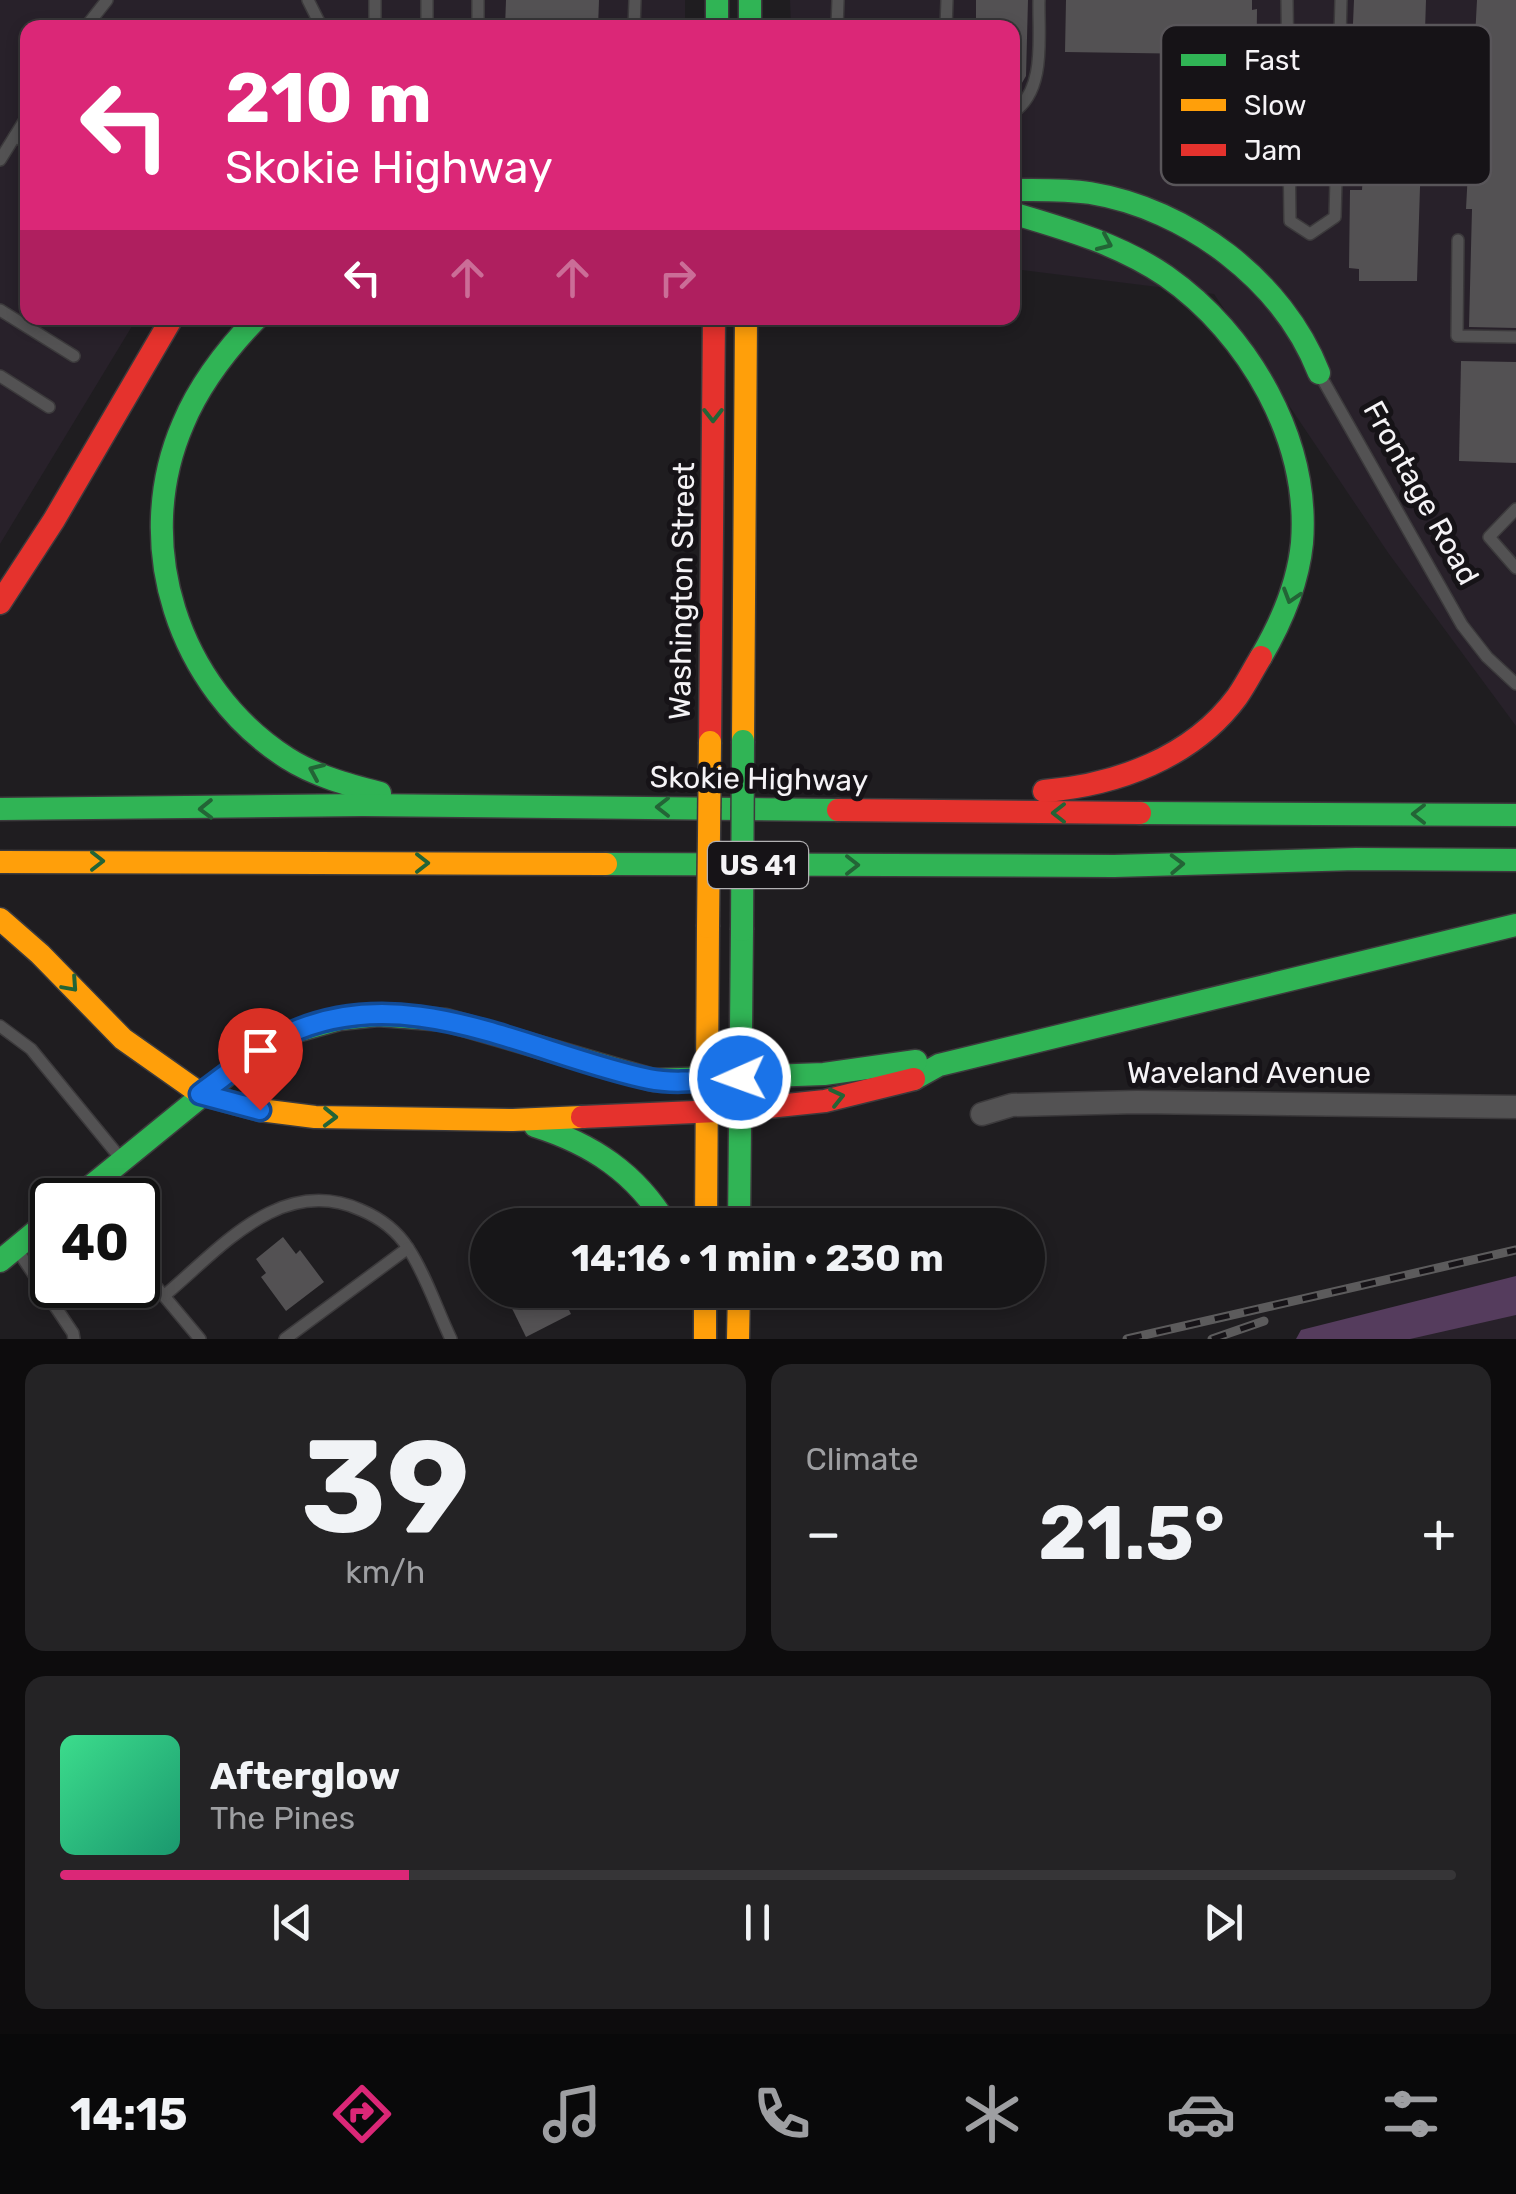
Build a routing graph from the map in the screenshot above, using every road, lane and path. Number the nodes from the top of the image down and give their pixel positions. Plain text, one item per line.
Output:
1 (1039, 0) edge
2 (1287, 0) edge
3 (1340, 0) edge
4 (1287, 25) edge
5 (1339, 25) edge
6 (1020, 108) edge
7 (20, 128) edge
8 (15, 136) junction
9 (20, 139) edge
10 (0, 160) edge
11 (1290, 185) edge
12 (1335, 185) edge
13 (1020, 190) edge
14 (1020, 211) edge
15 (1020, 213) edge
16 (1458, 240) dead end
17 (24, 325) edge
18 (168, 325) edge
19 (251, 325) edge
20 (714, 325) edge
21 (746, 325) edge
22 (1516, 337) edge
23 (74, 356) dead end
24 (1319, 372) junction
25 (0, 376) edge
26 (49, 407) dead end
27 (1516, 510) edge
28 (1516, 568) edge
29 (0, 604) edge
30 (1516, 684) edge
31 (478, 806) junction
32 (761, 808) junction
33 (0, 809) edge
34 (1516, 815) edge
35 (1516, 860) edge
36 (0, 862) edge
37 (0, 919) edge
38 (1516, 925) edge
39 (0, 1026) edge
40 (939, 1065) junction
41 (740, 1078) junction
42 (707, 1079) junction
43 (200, 1094) junction
44 (1516, 1107) edge
45 (740, 1110) junction
46 (707, 1111) junction
47 (982, 1114) dead end
48 (513, 1120) junction
49 (122, 1160) junction
50 (107, 1178) edge
51 (657, 1208) edge
52 (706, 1208) edge
53 (740, 1208) edge
54 (30, 1236) edge
55 (408, 1248) junction
56 (8, 1255) edge
57 (160, 1291) edge
58 (164, 1296) junction
59 (696, 1308) edge
60 (706, 1308) edge
61 (739, 1308) edge
62 (705, 1338) edge
63 (74, 1339) edge
64 (200, 1339) edge
65 (285, 1339) edge
66 (451, 1339) edge
67 (738, 1339) edge

1 - 6 lane
2 - 4 lane
3 - 5 lane
7 - 8 lane
8 - 9 lane
8 - 10 lane
11 - 12 lane
13 - 24 main road, Frontage Road
14 - 24 main road, Frontage Road
15 -> 32 main road
16 - 22 lane
17 - 23 lane
18 - 29 main road
31 -> 19 main road
20 -> 42 main road, Washington Street, bridge
21 - 41 main road, Washington Street, bridge
24 - 30 lane, Frontage Road
25 - 26 lane
27 - 28 lane
32 -> 31 main road, Skokie Highway / US 41
31 -> 33 main road, Skokie Highway / US 41
34 -> 32 main road, Skokie Highway / US 41
36 -> 35 main road, US 41
37 -> 43 main road
38 - 40 main road
39 - 49 lane
40 - 41 main road
45 -> 40 main road
41 - 42 main road
41 - 45 main road, Washington Street
42 - 43 main road
42 - 46 main road, Washington Street
43 -> 48 main road
43 - 49 main road
44 - 47 street, Waveland Avenue
45 - 46 main road
45 - 53 main road, Washington Street
46 - 48 main road
46 - 52 main road, Washington Street
48 - 51 main road
49 - 50 main road
54 - 56 main road
55 - 58 lane
55 - 65 lane
55 - 66 lane
56 - 63 lane
57 - 58 lane
58 - 64 lane
59 - 62 main road
60 - 62 main road
61 - 67 main road

